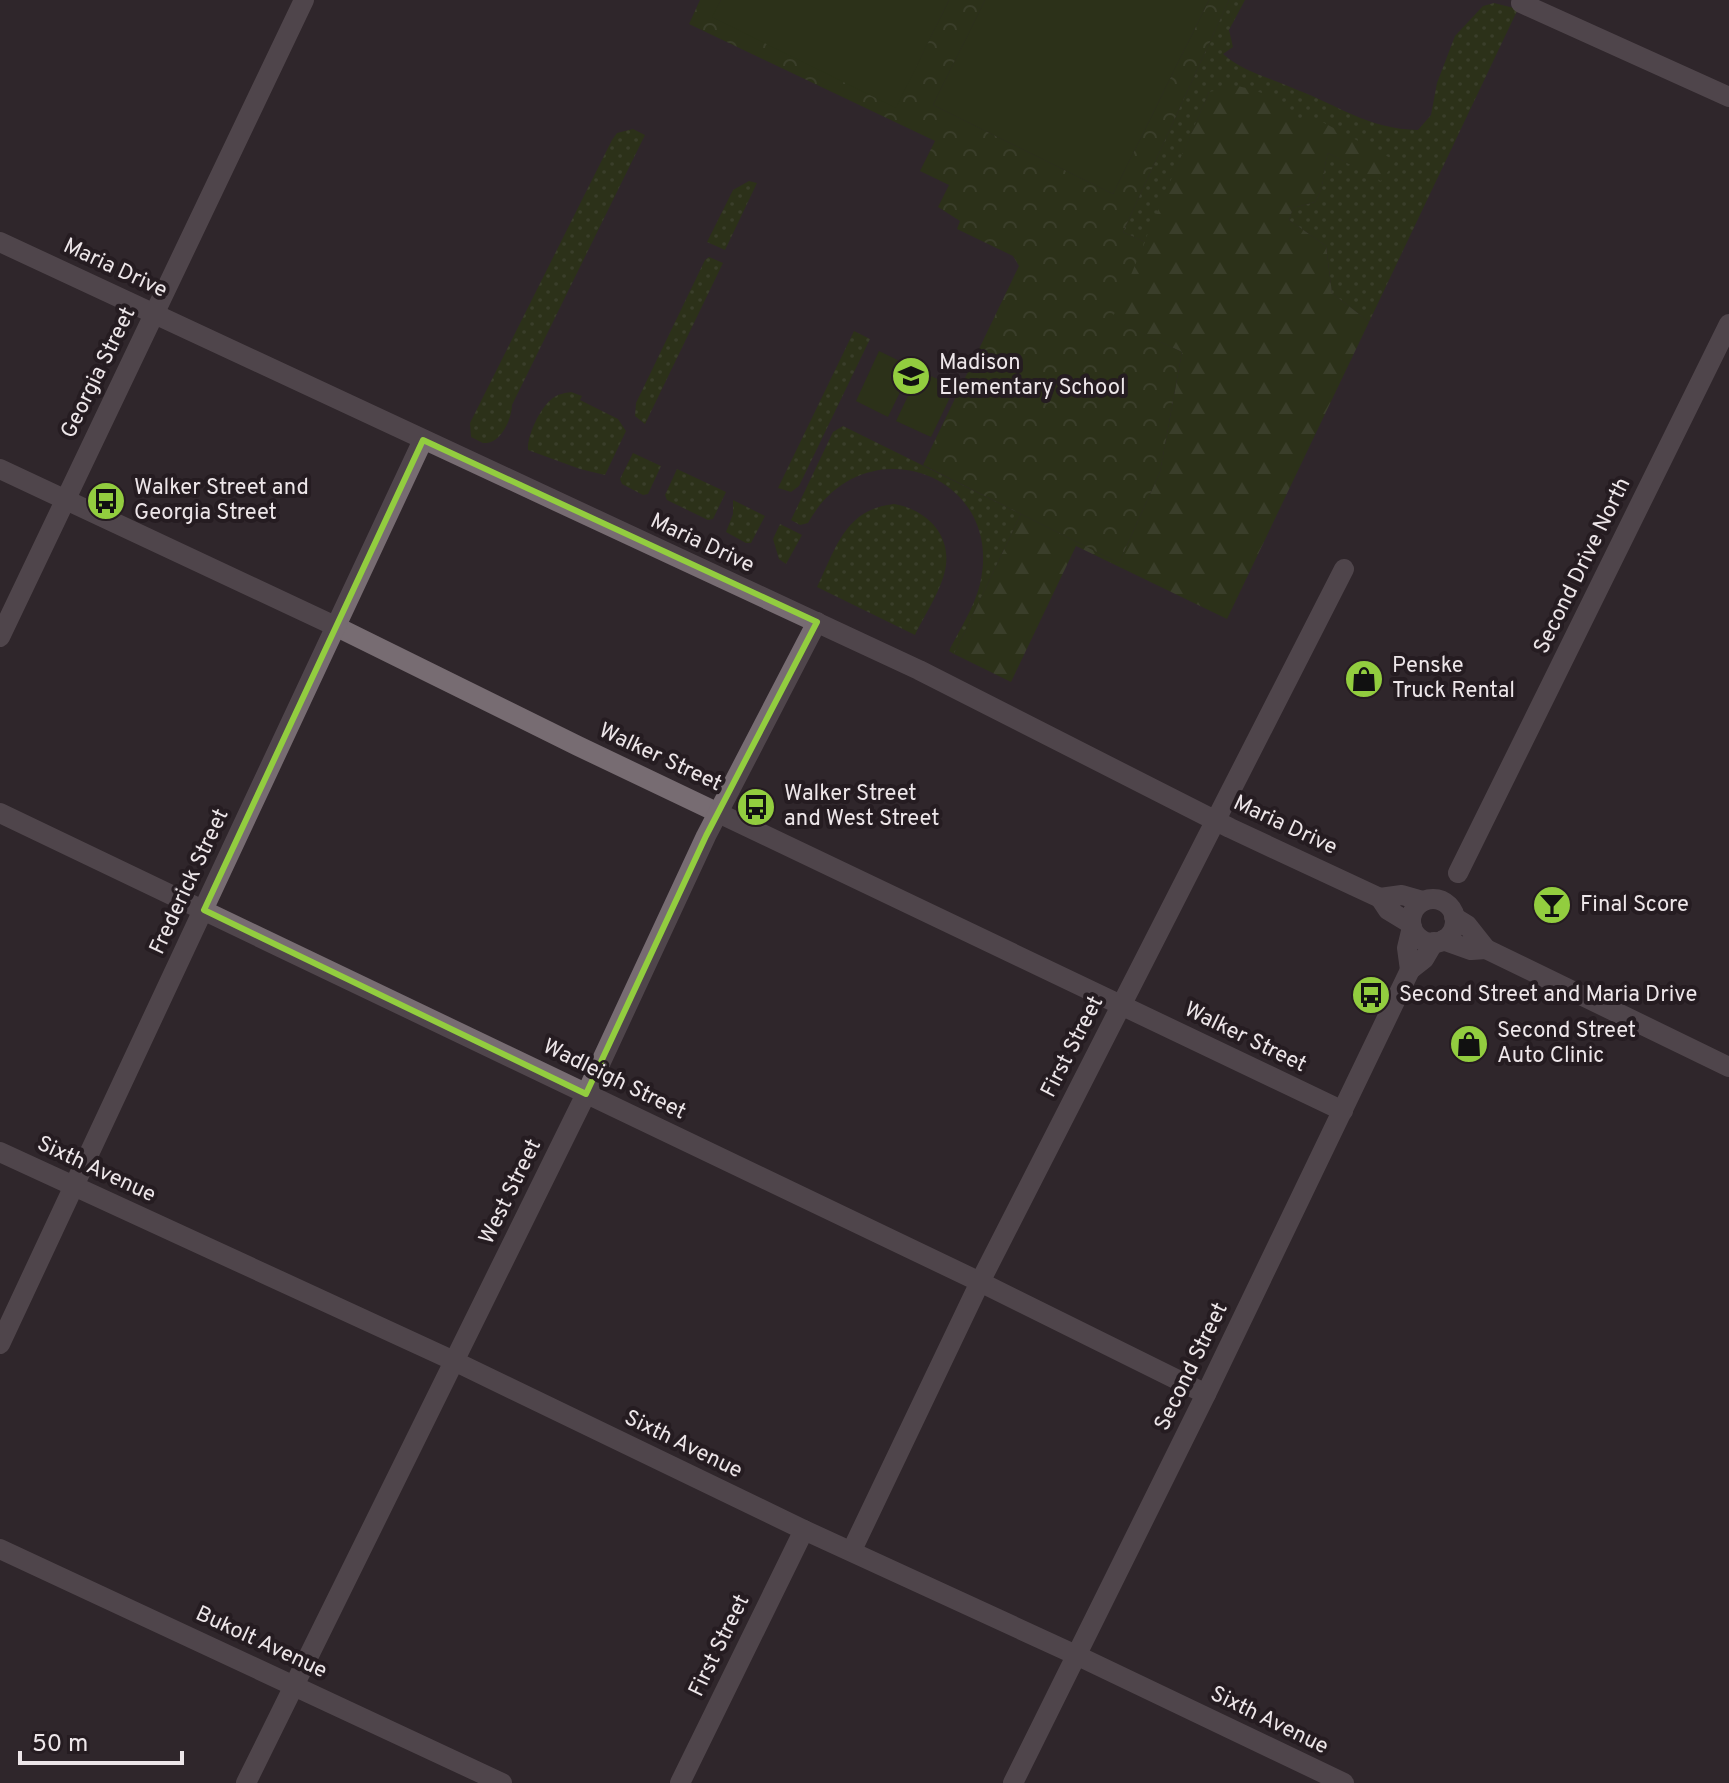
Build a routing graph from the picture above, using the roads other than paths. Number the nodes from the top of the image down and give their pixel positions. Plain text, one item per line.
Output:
1 (304, 0) edge
2 (1521, 1) edge
3 (1729, 97) edge
4 (0, 242) edge
5 (156, 313) junction
6 (1729, 324) edge
7 (423, 440) junction
8 (0, 469) edge
9 (64, 499) junction
10 (1344, 569) dead end
11 (817, 622) junction
12 (335, 626) junction
13 (0, 637) edge
14 (718, 812) junction
15 (0, 813) edge
16 (1214, 819) junction
17 (1458, 873) junction
18 (1380, 898) junction
19 (1426, 900) junction
20 (204, 910) junction
21 (1453, 914) junction
22 (1412, 926) junction
23 (1438, 941) junction
24 (1486, 949) junction
25 (1410, 970) junction
26 (1122, 1004) junction
27 (1729, 1067) edge
28 (586, 1094) junction
29 (1343, 1111) junction
30 (0, 1152) edge
31 (73, 1186) junction
32 (980, 1282) junction
33 (0, 1344) edge
34 (454, 1361) junction
35 (1206, 1394) junction
36 (804, 1530) junction
37 (0, 1549) edge
38 (852, 1550) junction
39 (1076, 1655) junction
40 (294, 1684) junction
41 (246, 1783) edge
42 (502, 1783) edge
43 (680, 1783) edge
44 (1013, 1783) edge
45 (1344, 1783) edge

1 - 5 street, Georgia Street
2 - 3 street
4 - 5 street, Maria Drive
5 - 7 street, Maria Drive
5 - 9 street, Georgia Street
6 - 17 street, Second Drive North
7 - 11 street, Maria Drive
7 - 12 street, Frederick Street
8 - 9 street, Walker Street
9 - 12 street, Walker Street
9 - 13 street, Georgia Street
10 - 16 street, First Street
11 - 14 street, West Street
11 - 16 street, Maria Drive
12 - 14 street, Walker Street
12 - 20 street, Frederick Street
14 - 26 street, Walker Street
14 - 28 street, West Street
15 - 20 street, Wadleigh Street
16 - 18 street, Maria Drive
16 - 26 street, First Street
17 - 19 street
17 - 21 street
18 - 19 street
18 - 22 street
19 - 21 street
19 - 22 street
20 - 28 street, Wadleigh Street
20 - 31 street, Frederick Street
21 - 23 street
21 - 24 street
22 - 23 street
22 - 25 street
23 - 24 street
23 - 25 street
24 - 27 street
25 - 29 street, Second Street
26 - 29 street, Walker Street
26 - 32 street, First Street
28 - 32 street, Wadleigh Street
28 - 34 street, West Street
29 - 35 street, Second Street
30 - 31 street, Sixth Avenue
31 - 33 street, Frederick Street
31 - 34 street, Sixth Avenue
32 - 35 street, Wadleigh Street
32 - 38 street, First Street
34 - 36 street, Sixth Avenue
34 - 40 street, West Street
35 - 39 street, Second Street
36 - 38 street, Sixth Avenue
36 - 43 street, First Street
37 - 40 street, Bukolt Avenue
38 - 39 street, Sixth Avenue
39 - 44 street, Second Street
39 - 45 street, Sixth Avenue
40 - 41 street, West Street
40 - 42 street, Bukolt Avenue

